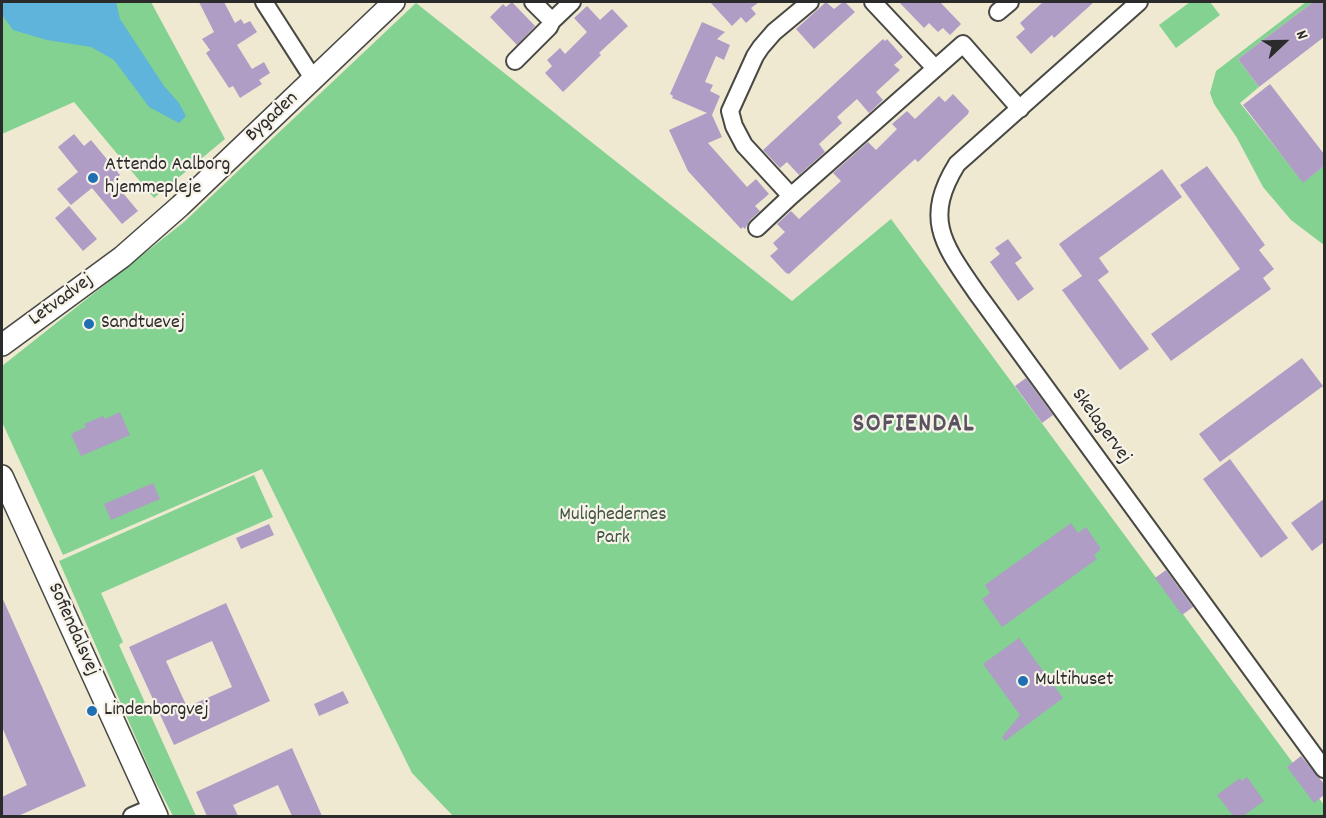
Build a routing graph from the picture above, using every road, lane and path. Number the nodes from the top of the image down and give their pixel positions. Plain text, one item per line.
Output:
1 (264, 2) edge
2 (394, 2) edge
3 (533, 2) edge
4 (572, 2) edge
5 (810, 2) edge
6 (873, 2) edge
7 (1139, 2) edge
8 (552, 21) junction
9 (514, 61) dead end
10 (935, 68) junction
11 (314, 80) junction
12 (1020, 109) junction
13 (791, 196) junction
14 (757, 228) dead end
15 (122, 257) joint
16 (2, 345) edge
17 (2, 476) edge
18 (1324, 769) edge
19 (155, 812) edge
20 (132, 816) edge

1 - 11 street
2 - 11 street, Bygaden
3 - 8 street
4 - 8 street
5 - 13 street
6 - 10 street
7 - 12 street, Skelagervej
8 - 9 street
10 - 12 street
10 - 13 street
11 - 15 street, Bygaden
12 - 18 street, Skelagervej
13 - 14 street
15 - 16 street, Letvadvej
17 - 19 street, Sofiendalsvej
19 - 20 street

